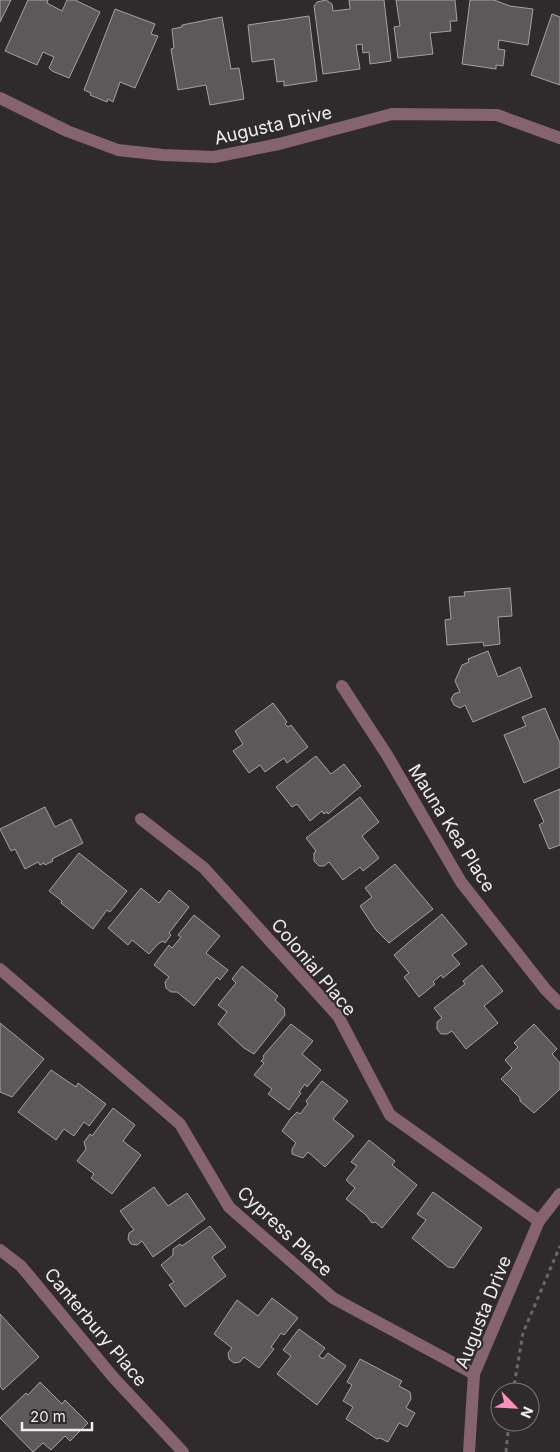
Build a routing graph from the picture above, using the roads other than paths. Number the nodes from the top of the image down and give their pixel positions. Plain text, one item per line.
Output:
1 (0, 98) edge
2 (560, 138) edge
3 (342, 686) dead end
4 (141, 819) dead end
5 (0, 970) edge
6 (560, 1004) edge
7 (560, 1194) edge
8 (539, 1221) junction
9 (0, 1250) edge
10 (474, 1374) junction
11 (183, 1452) edge
12 (469, 1452) edge

1 - 2 street, Augusta Drive
3 - 6 street, Mauna Kea Place
4 - 8 street, Colonial Place
5 - 10 street, Cypress Place
7 - 8 street, Augusta Drive
8 - 10 street, Augusta Drive
9 - 11 street, Canterbury Place
10 - 12 street, Augusta Drive

